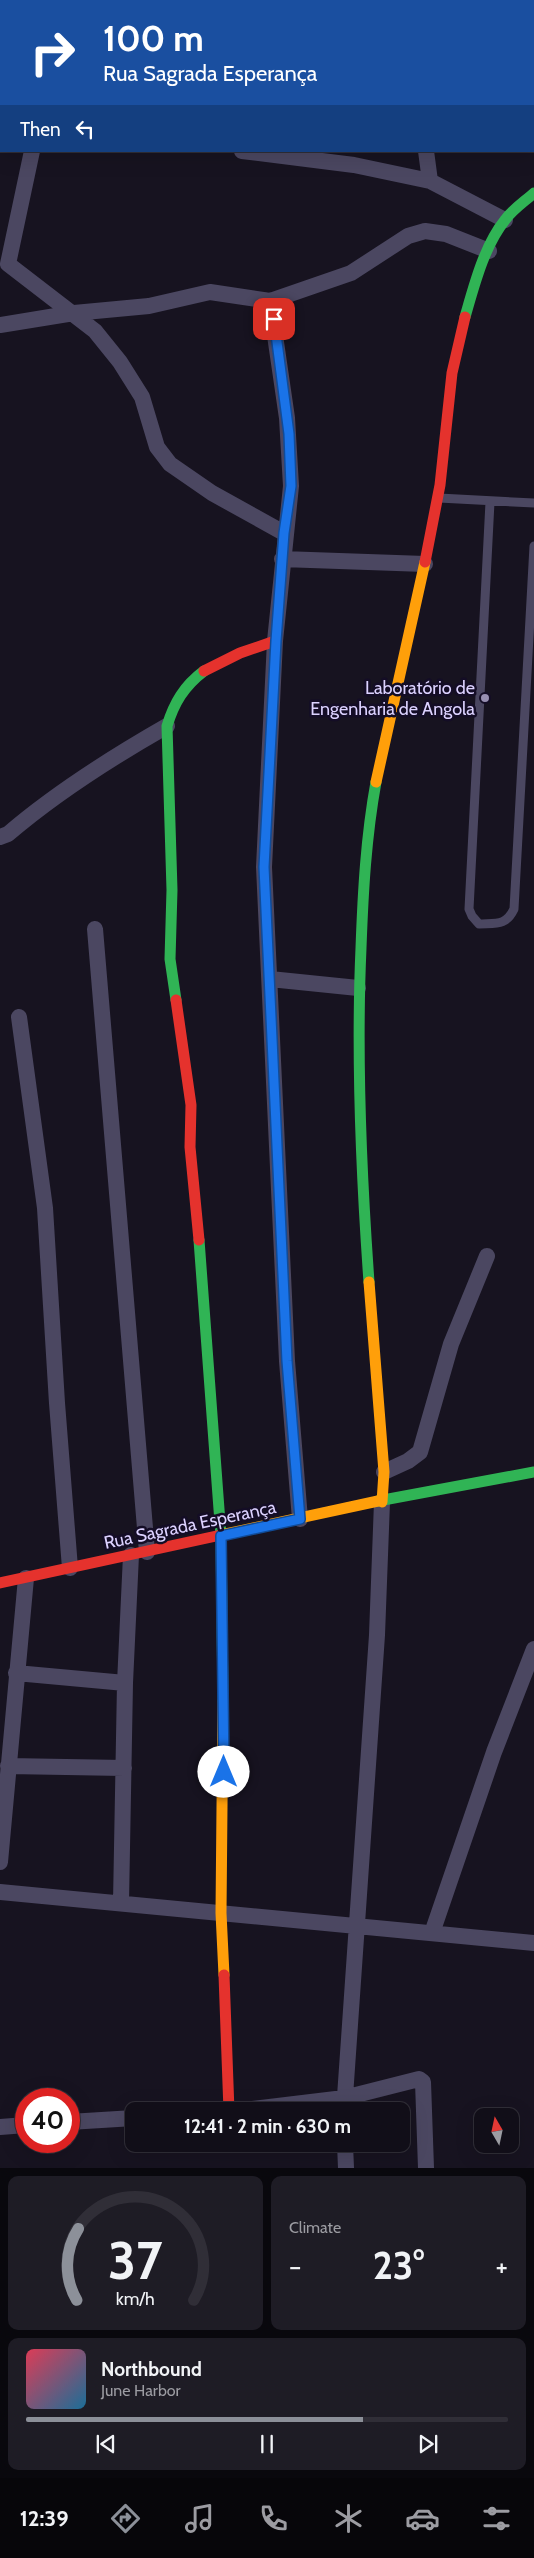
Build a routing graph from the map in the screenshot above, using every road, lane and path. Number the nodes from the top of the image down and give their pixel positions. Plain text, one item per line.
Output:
1 (32, 152) edge
2 (251, 152) edge
3 (426, 152) edge
4 (430, 181) junction
5 (534, 193) edge
6 (505, 220) junction
7 (489, 251) junction
8 (4, 265) edge
9 (270, 301) junction
10 (74, 314) junction
11 (0, 324) edge
12 (438, 498) junction
13 (490, 502) junction
14 (534, 503) edge
15 (284, 533) junction
16 (534, 546) edge
17 (282, 559) junction
18 (425, 564) junction
19 (276, 641) junction
20 (167, 726) junction
21 (0, 837) edge
22 (96, 930) dead end
23 (270, 980) junction
24 (358, 988) junction
25 (19, 1017) dead end
26 (487, 1256) dead end
27 (384, 1472) junction
28 (534, 1472) edge
29 (382, 1502) junction
30 (300, 1519) junction
31 (221, 1536) junction
32 (147, 1552) junction
33 (131, 1555) junction
34 (70, 1568) junction
35 (26, 1578) junction
36 (0, 1584) edge
37 (534, 1649) edge
38 (16, 1673) junction
39 (125, 1682) junction
40 (6, 1729) edge
41 (8, 1766) junction
42 (124, 1768) junction
43 (0, 1862) edge
44 (0, 1892) edge
45 (121, 1903) junction
46 (221, 1913) junction
47 (356, 1926) junction
48 (432, 1933) junction
49 (534, 1943) edge
50 (229, 2102) edge
51 (344, 2102) edge
52 (352, 2102) edge
53 (125, 2119) edge
54 (80, 2121) edge
55 (15, 2126) edge
56 (0, 2127) edge
57 (345, 2152) edge
58 (346, 2168) edge
59 (426, 2168) edge

1 - 8 street
2 - 4 street
3 - 4 street
4 - 6 street
5 - 6 street
6 - 7 street
7 - 9 street
7 - 12 street
8 - 10 street
9 - 10 street
9 - 15 street
10 - 11 street
10 - 15 street
12 - 13 lane
12 - 18 street
13 - 14 lane
13 - 16 lane
15 - 17 street
17 - 18 street
17 - 19 street
18 - 24 street
19 - 20 street
19 - 23 street
20 - 21 street
20 - 31 street
22 - 32 street
23 - 24 street
23 - 30 street
24 - 27 street
25 - 34 street
26 - 27 street
27 - 29 street
28 - 29 street, Rua Sagrada Esperança
29 - 30 street, Rua Sagrada Esperança
29 - 47 street
30 - 31 street, Rua Sagrada Esperança
31 - 32 street, Rua Sagrada Esperança
31 - 46 street
32 - 33 street, Rua Sagrada Esperança
33 - 34 street, Rua Sagrada Esperança
33 - 39 street
34 - 35 street, Rua Sagrada Esperança
35 - 36 street, Rua Sagrada Esperança
35 - 38 street
37 - 48 street
38 - 39 street
38 - 40 street
39 - 42 street
40 - 41 street
41 - 42 street
41 - 43 street
42 - 45 street
44 - 45 street
45 - 46 street
46 - 47 street
46 - 50 street
47 - 48 street
47 - 51 street
48 - 49 street
52 - 59 street
53 - 54 street
55 - 56 street
57 - 58 street

